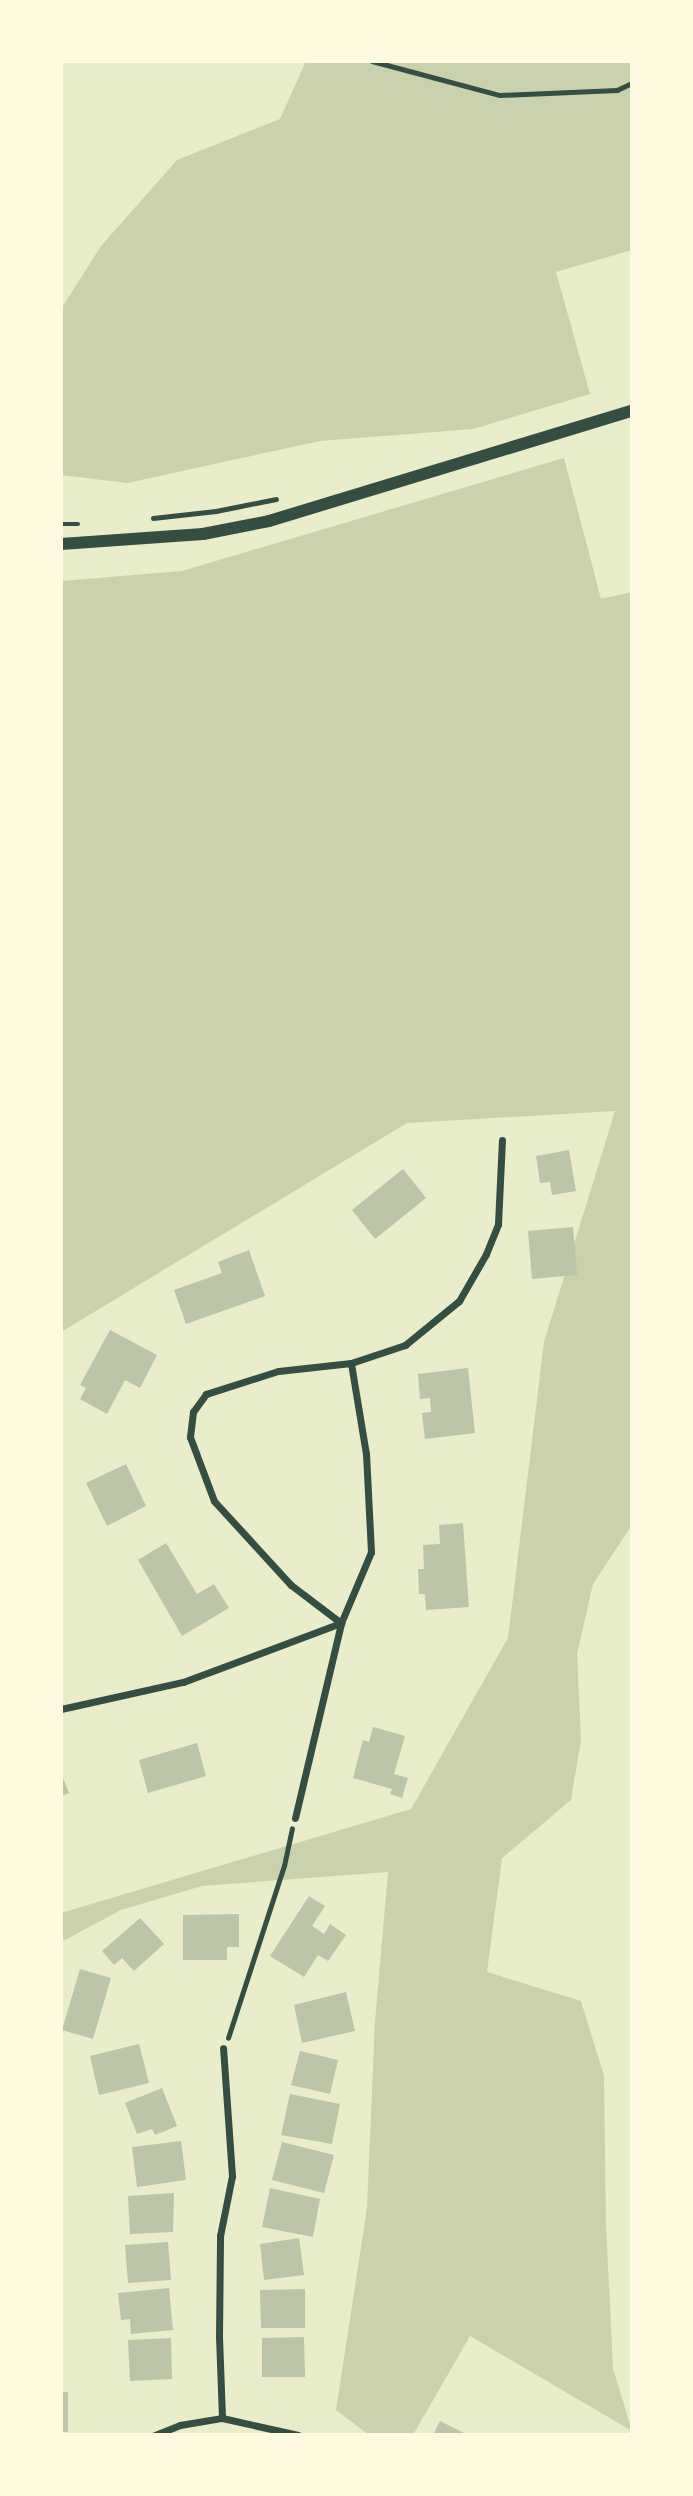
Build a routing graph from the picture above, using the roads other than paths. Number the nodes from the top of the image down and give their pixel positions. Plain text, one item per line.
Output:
1 (632, 411) edge
2 (61, 544) edge
3 (502, 1140) dead end
4 (351, 1363) junction
5 (341, 1623) junction
6 (61, 1709) edge
7 (295, 1818) road end
8 (223, 2048) road end
9 (222, 2418) junction
10 (155, 2435) edge
11 (299, 2435) edge

1 - 2 street
3 - 4 street
4 - 5 street
4 - 5 street
5 - 6 street
5 - 7 street
8 - 9 street
9 - 10 street
9 - 11 street

